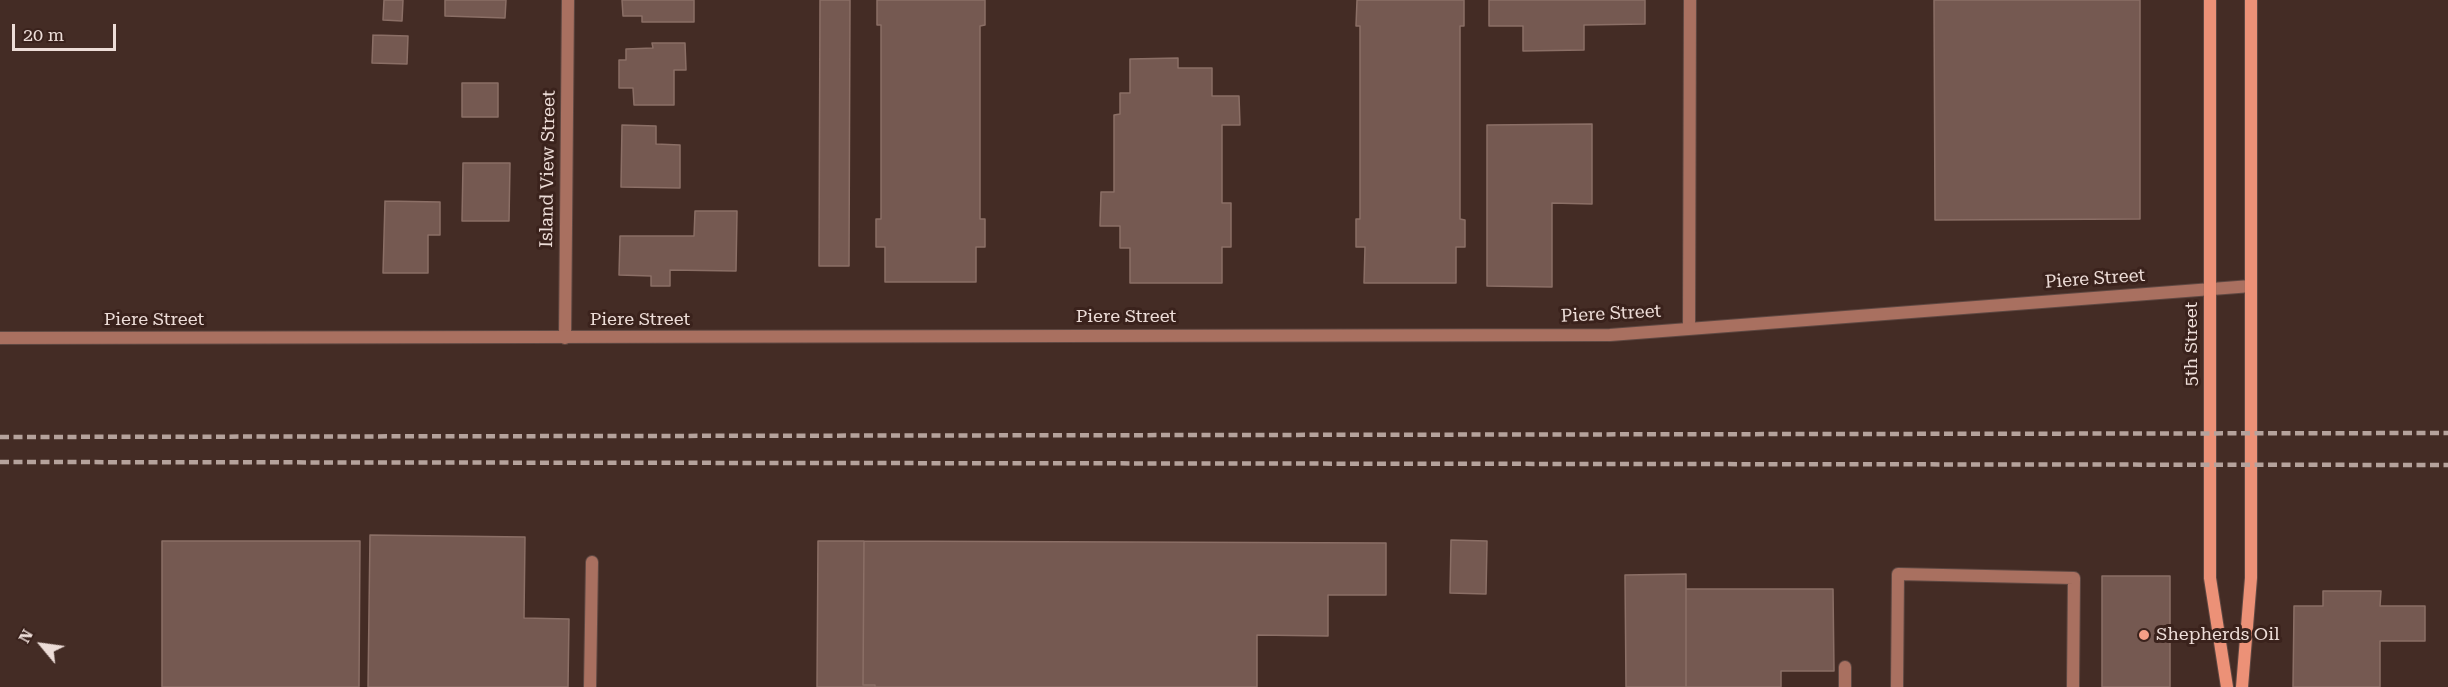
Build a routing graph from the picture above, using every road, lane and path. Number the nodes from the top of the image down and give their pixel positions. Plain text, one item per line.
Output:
1 (568, 0) edge
2 (1689, 0) edge
3 (2210, 0) edge
4 (2251, 0) edge
5 (2250, 286) junction
6 (2210, 288) junction
7 (1689, 328) junction
8 (0, 338) edge
9 (565, 338) junction
10 (592, 562) dead end
11 (1845, 667) dead end
12 (590, 687) edge
13 (1845, 687) edge
14 (1897, 687) edge
15 (2073, 687) edge
16 (2227, 687) edge
17 (2242, 687) edge

1 - 9 street, Island View Street
2 - 7 street
3 - 6 main road, 5th Street
4 - 5 main road
5 - 6 street, Piere Street
5 - 17 main road
6 - 7 street, Piere Street
6 - 16 main road, 5th Street
7 - 9 street, Piere Street
8 - 9 street, Piere Street
10 - 12 street
11 - 13 street
14 - 15 street

